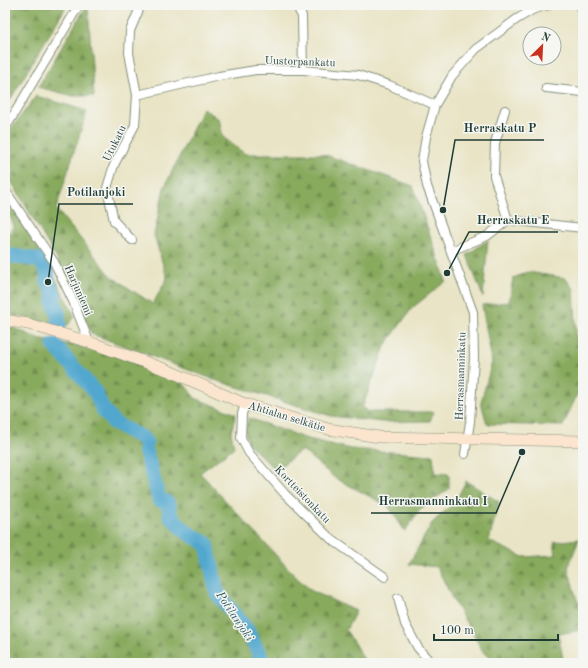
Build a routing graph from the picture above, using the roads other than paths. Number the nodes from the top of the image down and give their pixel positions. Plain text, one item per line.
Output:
1 (79, 5) edge
2 (141, 5) edge
3 (296, 5) edge
4 (550, 5) edge
5 (580, 5) edge
6 (583, 18) edge
7 (303, 70) junction
8 (546, 88) dead end
9 (583, 92) edge
10 (137, 95) junction
11 (435, 105) junction
12 (505, 110) dead end
13 (5, 129) edge
14 (5, 188) edge
15 (508, 220) junction
16 (583, 228) edge
17 (132, 240) dead end
18 (451, 252) junction
19 (5, 320) edge
20 (90, 342) junction
21 (245, 404) junction
22 (467, 438) junction
23 (583, 441) edge
24 (465, 454) dead end
25 (385, 577) dead end
26 (398, 598) dead end
27 (431, 663) edge

1 - 13 street
2 - 10 street, Utukatu
3 - 7 street
4 - 11 street, Herrasmanninkatu
5 - 6 street
7 - 10 street, Uustorpankatu
7 - 11 street, Uustorpankatu
8 - 9 street
10 - 17 street, Utukatu
11 - 18 street, Herrasmanninkatu
12 - 15 street
14 - 20 street, Harjuniemi
15 - 16 street
15 - 18 street
18 - 22 street, Herrasmanninkatu
19 - 20 street, Ahtialan selkätie
20 - 21 street, Ahtialan selkätie
21 - 22 street, Ahtialan selkätie
21 - 25 street, Kortteistonkatu
22 - 23 street, Ahtialan selkätie
22 - 24 street, Herrasmanninkatu
26 - 27 street

